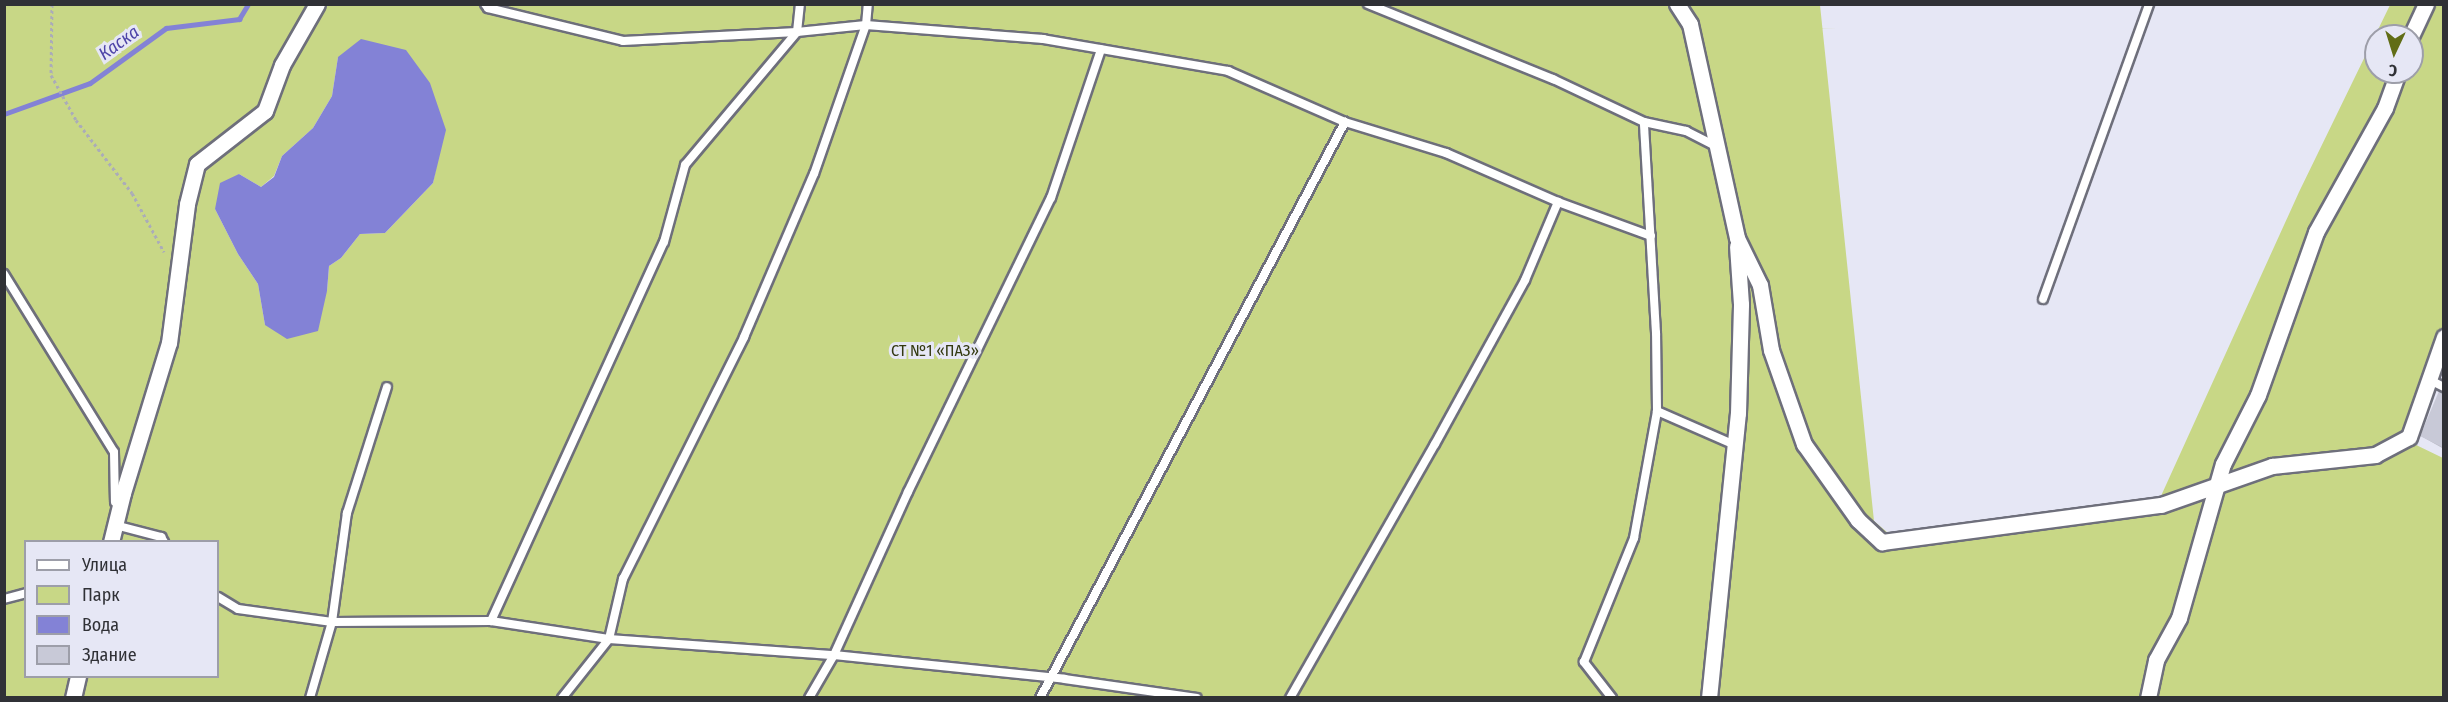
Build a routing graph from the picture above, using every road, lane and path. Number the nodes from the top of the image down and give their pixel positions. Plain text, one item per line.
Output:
1 (52, 4) edge
2 (317, 4) edge
3 (485, 4) edge
4 (800, 4) edge
5 (868, 4) edge
6 (1368, 4) edge
7 (1677, 4) edge
8 (2149, 4) edge
9 (2426, 4) edge
10 (2417, 24) edge
11 (866, 25) junction
12 (797, 32) junction
13 (1101, 49) junction
14 (2394, 84) edge
15 (1345, 122) junction
16 (1644, 122) junction
17 (1717, 147) junction
18 (1558, 202) junction
19 (1651, 236) junction
20 (1737, 238) junction
21 (166, 255) dead end
22 (4, 274) edge
23 (2043, 299) dead end
24 (2444, 337) edge
25 (2428, 379) junction
26 (387, 387) dead end
27 (2444, 387) edge
28 (1657, 411) junction
29 (1735, 444) junction
30 (2217, 485) junction
31 (116, 525) junction
32 (112, 540) edge
33 (163, 540) edge
34 (24, 594) edge
35 (219, 598) edge
36 (4, 599) edge
37 (491, 621) junction
38 (332, 622) junction
39 (609, 639) junction
40 (834, 655) junction
41 (1050, 677) junction
42 (78, 678) edge
43 (73, 698) edge
44 (310, 698) edge
45 (562, 698) edge
46 (809, 698) edge
47 (1040, 698) edge
48 (1197, 698) edge
49 (1290, 698) edge
50 (1612, 698) edge
51 (1709, 698) edge
52 (2148, 698) edge

1 - 21 path
2 - 31 street
3 - 12 lane
4 - 12 lane
5 - 11 lane
6 - 16 lane
7 - 17 street
8 - 23 lane
9 - 10 street
11 - 12 lane
11 - 13 lane
11 - 39 lane
12 - 37 lane
13 - 15 lane
13 - 40 lane
14 - 30 street
15 - 18 lane
15 - 41 lane
16 - 17 lane
16 - 19 lane
17 - 20 street
18 - 19 lane
18 - 49 lane
19 - 28 lane
20 - 29 street
20 - 30 street
22 - 31 lane
24 - 25 street
25 - 27 lane
25 - 30 street
26 - 38 lane
28 - 29 lane
28 - 50 lane
29 - 51 street
30 - 52 street
31 - 32 street
31 - 33 lane
34 - 36 lane
35 - 38 lane
37 - 38 lane
37 - 39 lane
38 - 44 lane
39 - 40 lane
39 - 45 lane
40 - 41 lane
40 - 46 lane
41 - 47 lane
41 - 48 lane
42 - 43 street

